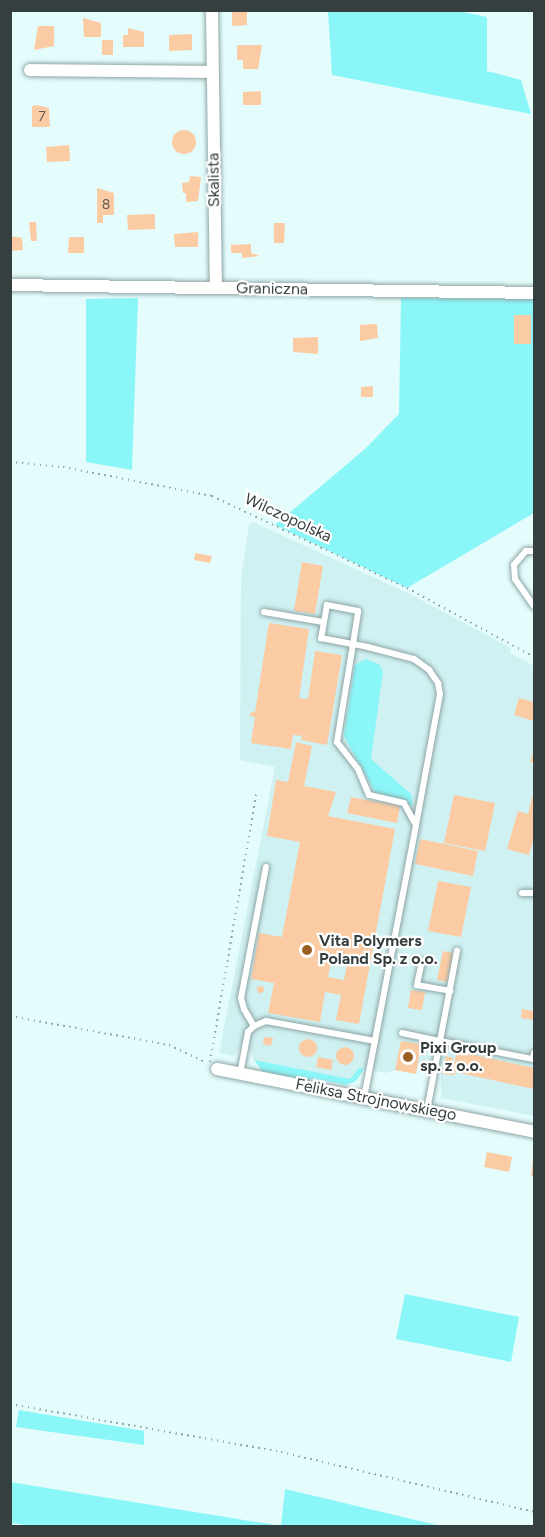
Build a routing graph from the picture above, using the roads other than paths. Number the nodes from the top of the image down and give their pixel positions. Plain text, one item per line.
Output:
1 (212, 10) edge
2 (30, 70) dead end
3 (211, 72) junction
4 (10, 285) edge
5 (216, 288) junction
6 (534, 293) edge
7 (534, 551) edge
8 (534, 606) edge
9 (264, 612) dead end
10 (323, 622) junction
11 (353, 644) junction
12 (416, 825) junction
13 (266, 867) dead end
14 (522, 893) dead end
15 (534, 893) edge
16 (457, 951) dead end
17 (422, 961) dead end
18 (450, 992) junction
19 (254, 1026) junction
20 (402, 1034) dead end
21 (375, 1041) junction
22 (440, 1041) junction
23 (534, 1053) edge
24 (213, 1067) road end
25 (240, 1074) junction
26 (364, 1098) junction
27 (427, 1110) junction
28 (534, 1132) edge

1 - 3 street, Skalista
2 - 3 street
3 - 5 street, Skalista
4 - 5 street, Graniczna
5 - 6 street, Graniczna
7 - 8 lane
9 - 10 lane
10 - 11 lane
10 - 11 lane
11 - 12 lane
11 - 12 lane
12 - 21 lane
13 - 19 lane
14 - 15 lane
16 - 18 lane
17 - 18 lane
18 - 22 lane
19 - 21 lane
19 - 25 lane
20 - 22 lane
21 - 26 lane
22 - 23 lane
22 - 27 lane
24 - 25 street, Feliksa Strojnowskiego
25 - 26 street, Feliksa Strojnowskiego
26 - 27 street, Feliksa Strojnowskiego
27 - 28 street, Feliksa Strojnowskiego

